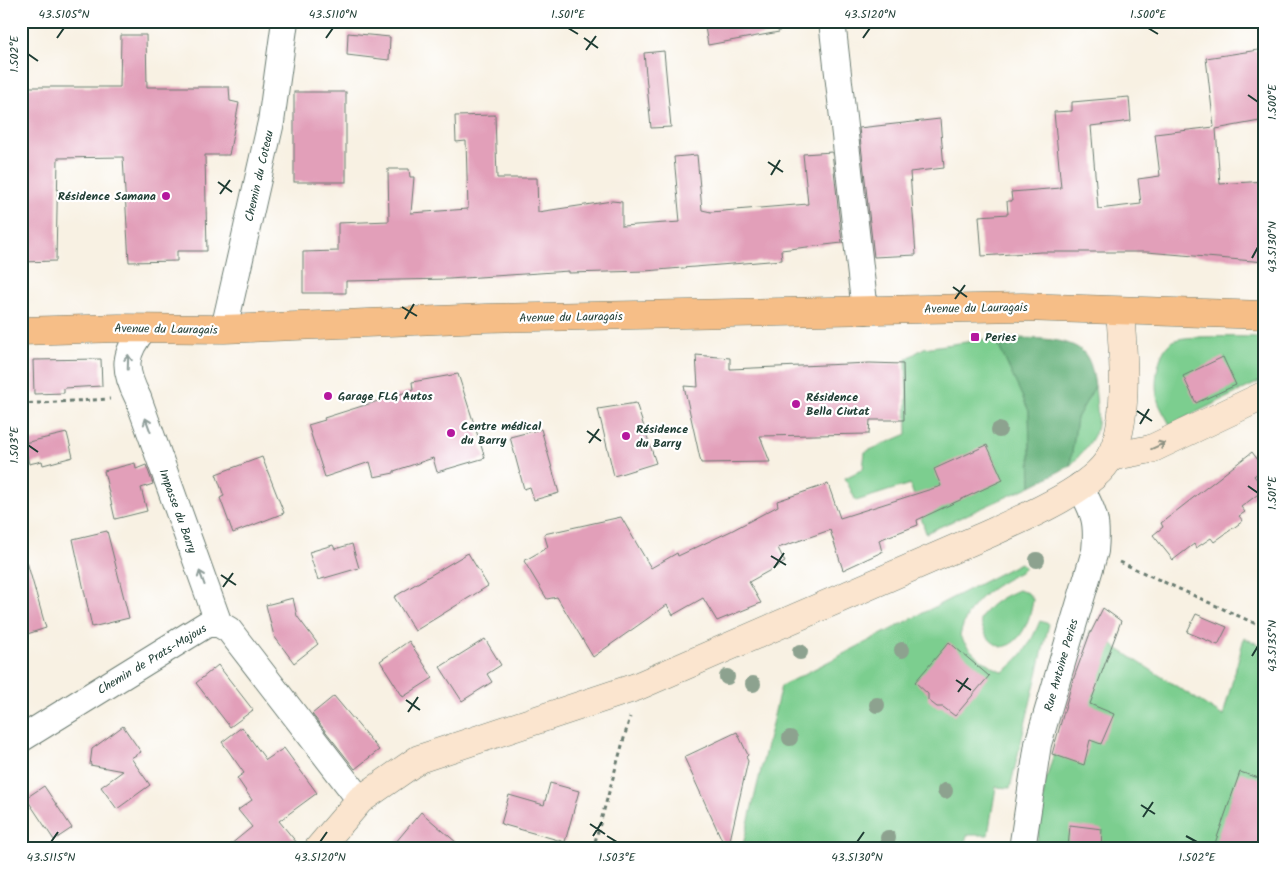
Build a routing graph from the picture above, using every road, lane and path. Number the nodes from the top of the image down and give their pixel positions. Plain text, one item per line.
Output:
1 (285, 21) edge
2 (832, 21) edge
3 (865, 311) junction
4 (1120, 311) junction
5 (1265, 315) edge
6 (144, 329) junction
7 (224, 329) junction
8 (21, 331) edge
9 (1265, 395) edge
10 (138, 398) junction
11 (21, 404) edge
12 (1110, 457) junction
13 (1080, 486) junction
14 (1095, 551) junction
15 (219, 624) junction
16 (1265, 628) edge
17 (636, 687) junction
18 (21, 739) edge
19 (360, 800) junction
20 (318, 849) edge
21 (593, 849) edge
22 (1022, 849) edge

1 - 7 street, Chemin du Coteau
2 - 3 street
3 - 4 main road, Avenue du Lauragais
3 - 7 main road, Avenue du Lauragais
4 - 5 main road, Avenue du Lauragais
4 - 12 street
6 - 7 main road, Avenue du Lauragais
6 - 8 main road, Avenue du Lauragais
10 -> 6 street, Impasse du Barry
12 -> 9 street
10 - 11 path
15 -> 10 street, Impasse du Barry
12 - 13 street
13 - 14 street, Rue Antoine Peries
13 - 17 street
14 - 16 path
14 - 22 street, Rue Antoine Peries
15 - 18 street, Chemin de Prats-Majous
15 - 19 street, Chemin de Prats-Majous
17 - 19 street
17 - 21 path
19 - 20 street

